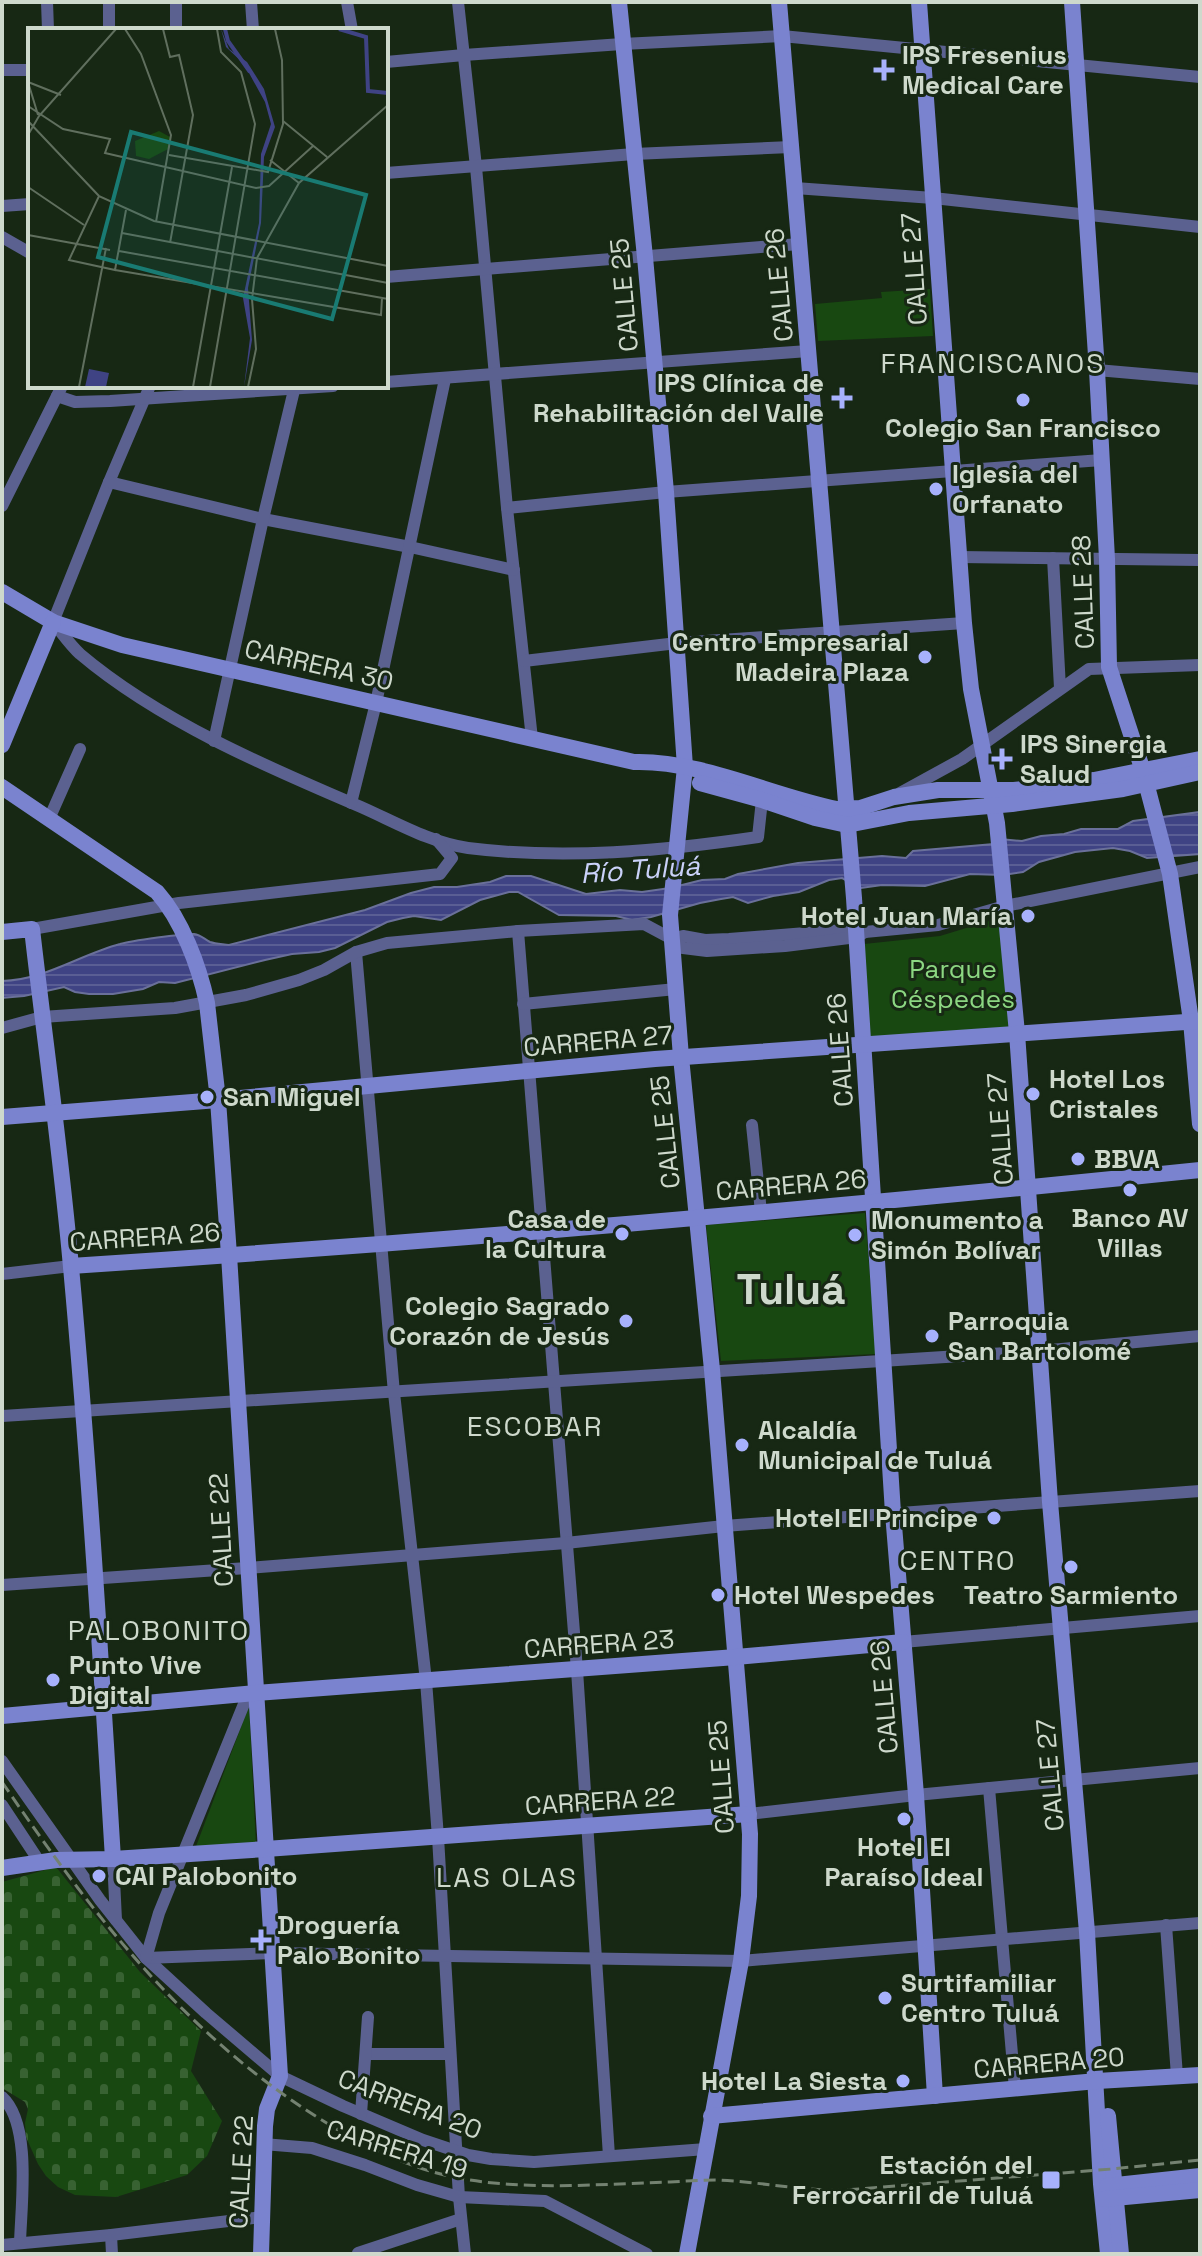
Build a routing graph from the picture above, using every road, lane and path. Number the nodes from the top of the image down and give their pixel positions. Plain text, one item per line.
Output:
1 (47, 2) edge
2 (109, 2) edge
3 (176, 2) edge
4 (251, 2) edge
5 (347, 2) edge
6 (458, 2) edge
7 (619, 2) edge
8 (779, 2) edge
9 (919, 2) edge
10 (1072, 2) edge
11 (48, 28) edge
12 (109, 28) edge
13 (176, 28) edge
14 (253, 28) edge
15 (352, 28) edge
16 (782, 36) junction
17 (622, 44) junction
18 (923, 49) junction
19 (464, 55) junction
20 (388, 62) edge
21 (1076, 66) junction
22 (2, 70) edge
23 (28, 70) edge
24 (1200, 77) edge
25 (791, 147) junction
26 (634, 154) junction
27 (476, 167) junction
28 (388, 173) edge
29 (795, 188) junction
30 (933, 198) junction
31 (28, 204) edge
32 (2, 206) edge
33 (1086, 215) junction
34 (1200, 227) edge
35 (2, 237) edge
36 (799, 244) junction
37 (28, 252) edge
38 (645, 257) junction
39 (485, 269) junction
40 (388, 277) edge
41 (808, 351) junction
42 (654, 363) junction
43 (1097, 370) junction
44 (494, 374) junction
45 (445, 379) junction
46 (1200, 379) edge
47 (388, 382) edge
48 (266, 388) edge
49 (295, 388) edge
50 (60, 391) edge
51 (148, 392) edge
52 (1102, 460) junction
53 (953, 471) junction
54 (819, 480) junction
55 (109, 482) junction
56 (666, 492) junction
57 (2, 506) edge
58 (507, 508) junction
59 (263, 519) junction
60 (410, 547) junction
61 (959, 557) junction
62 (1053, 558) junction
63 (1107, 559) junction
64 (1200, 560) edge
65 (514, 570) junction
66 (2, 592) edge
67 (53, 622) junction
68 (964, 623) junction
69 (832, 632) junction
70 (677, 643) junction
71 (524, 661) junction
72 (1200, 665) edge
73 (1109, 667) junction
74 (231, 670) junction
75 (1060, 688) junction
76 (376, 703) junction
77 (532, 739) junction
78 (214, 741) junction
79 (981, 744) junction
80 (2, 745) edge
81 (80, 749) dead end
82 (1200, 759) edge
83 (1200, 772) edge
84 (685, 773) junction
85 (1144, 778) junction
86 (2, 787) edge
87 (894, 797) junction
88 (993, 797) junction
89 (762, 800) junction
90 (351, 803) junction
91 (847, 818) junction
92 (49, 819) junction
93 (436, 839) junction
94 (676, 853) junction
95 (1200, 867) edge
96 (1169, 869) junction
97 (168, 905) junction
98 (1005, 906) junction
99 (32, 929) junction
100 (518, 931) junction
101 (2, 932) edge
102 (859, 933) junction
103 (672, 939) junction
104 (356, 952) junction
105 (676, 989) junction
106 (205, 995) junction
107 (523, 1004) junction
108 (41, 1009) junction
109 (1195, 1021) edge
110 (2, 1028) edge
111 (1017, 1033) junction
112 (864, 1045) junction
113 (681, 1057) junction
114 (528, 1072) junction
115 (368, 1084) junction
116 (218, 1100) junction
117 (55, 1114) junction
118 (2, 1117) edge
119 (1200, 1124) edge
120 (752, 1125) dead end
121 (1200, 1170) edge
122 (1029, 1188) junction
123 (875, 1203) junction
124 (761, 1212) junction
125 (698, 1217) junction
126 (543, 1232) junction
127 (382, 1244) junction
128 (229, 1255) junction
129 (71, 1266) junction
130 (2, 1274) edge
131 (1200, 1336) edge
132 (1040, 1351) junction
133 (883, 1361) junction
134 (712, 1370) junction
135 (552, 1380) junction
136 (394, 1393) junction
137 (237, 1401) junction
138 (83, 1410) junction
139 (2, 1416) edge
140 (1200, 1491) edge
141 (1050, 1502) junction
142 (893, 1513) junction
143 (724, 1526) junction
144 (566, 1543) junction
145 (412, 1555) junction
146 (247, 1568) junction
147 (95, 1580) junction
148 (2, 1585) edge
149 (1200, 1616) edge
150 (1060, 1627) junction
151 (903, 1642) junction
152 (736, 1657) junction
153 (577, 1670) junction
154 (426, 1681) junction
155 (252, 1693) junction
156 (104, 1707) junction
157 (2, 1716) edge
158 (2, 1761) edge
159 (1200, 1768) edge
160 (1074, 1779) junction
161 (989, 1788) junction
162 (916, 1795) junction
163 (2, 1805) edge
164 (749, 1814) junction
165 (588, 1826) junction
166 (438, 1837) junction
167 (266, 1849) junction
168 (184, 1855) junction
169 (71, 1859) junction
170 (113, 1859) junction
171 (39, 1861) junction
172 (2, 1868) edge
173 (116, 1922) junction
174 (1200, 1923) edge
175 (1166, 1925) junction
176 (1087, 1932) junction
177 (1002, 1939) junction
178 (925, 1945) junction
179 (272, 1953) junction
180 (443, 1955) junction
181 (595, 1957) junction
182 (146, 1958) junction
183 (741, 1961) junction
184 (368, 2017) dead end
185 (366, 2054) junction
186 (450, 2054) junction
187 (1200, 2075) edge
188 (280, 2076) junction
189 (1177, 2076) junction
190 (1101, 2081) junction
191 (1015, 2089) junction
192 (935, 2096) junction
193 (6, 2101) edge
194 (361, 2114) junction
195 (711, 2116) junction
196 (263, 2144) junction
197 (706, 2149) junction
198 (456, 2151) junction
199 (609, 2156) junction
200 (1200, 2176) edge
201 (1200, 2190) edge
202 (1108, 2193) junction
203 (459, 2197) junction
204 (262, 2217) junction
205 (461, 2219) junction
206 (111, 2235) junction
207 (20, 2243) junction
208 (2, 2245) edge
209 (358, 2253) edge
210 (112, 2254) edge
211 (261, 2254) edge
212 (465, 2254) edge
213 (647, 2254) edge
214 (687, 2254) edge
215 (1108, 2254) edge
216 (1121, 2254) edge

1 - 11 street
2 - 12 street
3 - 13 street
4 - 14 street
5 - 15 street
6 - 19 street
7 - 17 street, CALLE 25
8 - 16 street, CALLE 26
9 - 18 street, CALLE 27
10 - 21 street, CALLE 28
16 - 17 street
16 - 18 street
16 - 25 street, CALLE 26
17 - 19 street
17 - 26 street, CALLE 25
18 - 21 street
18 - 30 street, CALLE 27
19 - 20 street
19 - 27 street
21 - 24 street
21 - 33 street, CALLE 28
22 - 23 street
25 - 26 street
25 - 29 street, CALLE 26
26 - 27 street
26 - 38 street, CALLE 25
27 - 28 street
27 - 39 street
29 - 30 street
29 - 36 street, CALLE 26
30 - 33 street
30 - 53 street, CALLE 27
31 - 32 street
33 - 34 street
33 - 43 street, CALLE 28
35 - 37 street
36 - 38 street
36 - 41 street, CALLE 26
38 - 39 street
38 - 42 street, CALLE 25
39 - 40 street
39 - 44 street
41 - 42 street
41 - 54 street, CALLE 26
42 - 44 street
42 - 56 street, CALLE 25
43 - 46 street
43 - 52 street, CALLE 28
44 - 45 street
44 - 58 street
45 - 47 street
45 - 60 street
48 - 51 street
49 - 59 street
50 - 51 street
50 - 57 street
51 - 55 street
52 - 53 street
52 - 63 street, CALLE 28
53 - 54 street
53 - 61 street, CALLE 27
54 - 56 street
54 - 69 street, CALLE 26
55 - 59 street
55 - 67 street
56 - 58 street
56 - 70 street, CALLE 25
58 - 65 street
59 - 60 street
59 - 74 street
60 - 65 street
60 - 76 street
61 - 62 street
61 - 68 street, CALLE 27
62 - 63 street
62 - 75 street
63 - 64 street
63 - 73 street, CALLE 28
65 - 71 street
66 - 67 street, CARRERA 30
67 - 74 street, CARRERA 30
67 - 78 street
67 - 80 street
68 - 69 street
68 - 79 street, CALLE 27
69 - 70 street
69 - 91 street, CALLE 26
70 - 71 street
70 - 84 street, CALLE 25
71 - 77 street
72 - 73 street
73 - 75 street
73 - 85 street, CALLE 28
74 - 76 street, CARRERA 30
74 - 78 street
75 - 79 street
76 - 77 street, CARRERA 30
76 - 90 street
77 - 84 street, CARRERA 30
78 - 90 street
79 - 87 street
79 - 88 street, CALLE 27
81 - 92 street
82 - 85 street, CARRERA 30
83 - 85 street, CARRERA 30
84 - 89 street, CARRERA 30
84 - 91 street, CARRERA 30
84 - 94 street, CALLE 25
85 - 88 street, CARRERA 30
85 - 96 street, CALLE 28
86 - 92 street
87 - 88 street, CARRERA 30
87 - 91 street, CARRERA 30
88 - 91 street, CARRERA 30
88 - 98 street, CALLE 27
89 - 91 street, CARRERA 30
89 - 94 street
90 - 93 street
91 - 102 street, CALLE 26
92 - 97 street
93 - 94 street
93 - 97 street
94 - 103 street, CALLE 25
95 - 96 street
96 - 98 street
96 - 109 street, CALLE 28
97 - 99 street
97 - 106 street, CALLE 22
98 - 102 street
98 - 111 street, CALLE 27
99 - 101 street
99 - 108 street
100 - 103 street
100 - 104 street
100 - 107 street
102 - 103 street
102 - 112 street, CALLE 26
103 - 105 street, CALLE 25
104 - 106 street
104 - 115 street
105 - 107 street
105 - 113 street, CALLE 25
106 - 108 street
106 - 116 street, CALLE 22
107 - 114 street
108 - 110 street
108 - 117 street
109 - 111 street, CARRERA 27
109 - 119 street, CALLE 28
111 - 112 street, CARRERA 27
111 - 122 street, CALLE 27
112 - 113 street, CARRERA 27
112 - 123 street, CALLE 26
113 - 114 street, CARRERA 27
113 - 125 street, CALLE 25
114 - 115 street, CARRERA 27
114 - 126 street
115 - 116 street, CARRERA 27
115 - 127 street
116 - 117 street, CARRERA 27
116 - 128 street, CALLE 22
117 - 118 street, CARRERA 27
117 - 129 street
120 - 124 street
121 - 122 street, CARRERA 26
122 - 123 street, CARRERA 26
122 - 132 street, CALLE 27
123 - 124 street, CARRERA 26
123 - 133 street, CALLE 26
124 - 125 street, CARRERA 26
125 - 126 street, CARRERA 26
125 - 134 street, CALLE 25
126 - 127 street, CARRERA 26
126 - 135 street
127 - 128 street, CARRERA 26
127 - 136 street
128 - 129 street, CARRERA 26
128 - 137 street, CALLE 22
129 - 130 street, CARRERA 26
129 - 138 street
131 - 132 street
132 - 133 street
132 - 141 street, CALLE 27
133 - 134 street
133 - 142 street, CALLE 26
134 - 135 street
134 - 143 street, CALLE 25
135 - 136 street
135 - 144 street
136 - 137 street
136 - 145 street
137 - 138 street
137 - 146 street, CALLE 22
138 - 139 street
138 - 147 street
140 - 141 street
141 - 142 street
141 - 150 street, CALLE 27
142 - 143 street
142 - 151 street, CALLE 26
143 - 144 street
143 - 152 street, CALLE 25
144 - 145 street
144 - 153 street
145 - 146 street
145 - 154 street
146 - 147 street
146 - 155 street, CALLE 22
147 - 148 street
147 - 156 street
149 - 150 street, CARRERA 23
150 - 151 street, CARRERA 23
150 - 160 street, CALLE 27
151 - 152 street, CARRERA 23
151 - 162 street, CALLE 26
152 - 153 street, CARRERA 23
152 - 164 street, CALLE 25
153 - 154 street, CARRERA 23
153 - 165 street
154 - 155 street, CARRERA 23
154 - 166 street
155 - 156 street, CARRERA 23
155 - 167 street, CALLE 22
155 - 168 street
156 - 157 street, CARRERA 23
156 - 170 street
158 - 169 street, CARRERA 20
159 - 160 street, CARRERA 22
160 - 161 street, CARRERA 22
160 - 176 street, CALLE 27
161 - 162 street, CARRERA 22
161 - 177 street
162 - 164 street, CARRERA 22
162 - 178 street, CALLE 26
163 - 171 street
164 - 165 street, CARRERA 22
164 - 183 street, CALLE 25
165 - 166 street, CARRERA 22
165 - 181 street
166 - 167 street, CARRERA 22
166 - 180 street
167 - 168 street, CARRERA 22
167 - 179 street, CALLE 22
168 - 170 street, CARRERA 22
168 - 182 street
169 - 170 street, CARRERA 22
169 - 171 street, CARRERA 22
169 - 173 street, CARRERA 20
170 - 173 street
171 - 172 street, CARRERA 22
173 - 182 street, CARRERA 20
174 - 175 street
175 - 176 street
175 - 189 street
176 - 177 street
176 - 190 street, CALLE 27
177 - 178 street
177 - 191 street
178 - 183 street
178 - 192 street, CALLE 26
179 - 180 street
179 - 182 street
179 - 188 street, CALLE 22
180 - 181 street
180 - 186 street
181 - 183 street
181 - 199 street
182 - 188 street, CARRERA 20
183 - 195 street, CALLE 25
184 - 185 street
185 - 186 street
185 - 194 street
186 - 198 street
187 - 189 street, CARRERA 20
188 - 194 street, CARRERA 20
188 - 196 street, CALLE 22
189 - 190 street, CARRERA 20
190 - 191 street, CARRERA 20
190 - 202 street, CALLE 27
191 - 192 street, CARRERA 20
192 - 195 street, CARRERA 20
193 - 207 street
194 - 198 street, CARRERA 20
195 - 197 street, CALLE 25
196 - 203 street, CARRERA 19
196 - 204 street, CALLE 22
197 - 199 street, CARRERA 20
197 - 214 street, CALLE 25
198 - 199 street, CARRERA 20
198 - 203 street
200 - 202 street
201 - 202 street
202 - 215 street, CALLE 27
202 - 216 street, CALLE 27
203 - 205 street
203 - 213 street, CARRERA 19
204 - 206 street
204 - 211 street, CALLE 22
205 - 209 street
205 - 212 street
206 - 207 street
206 - 210 street
207 - 208 street

